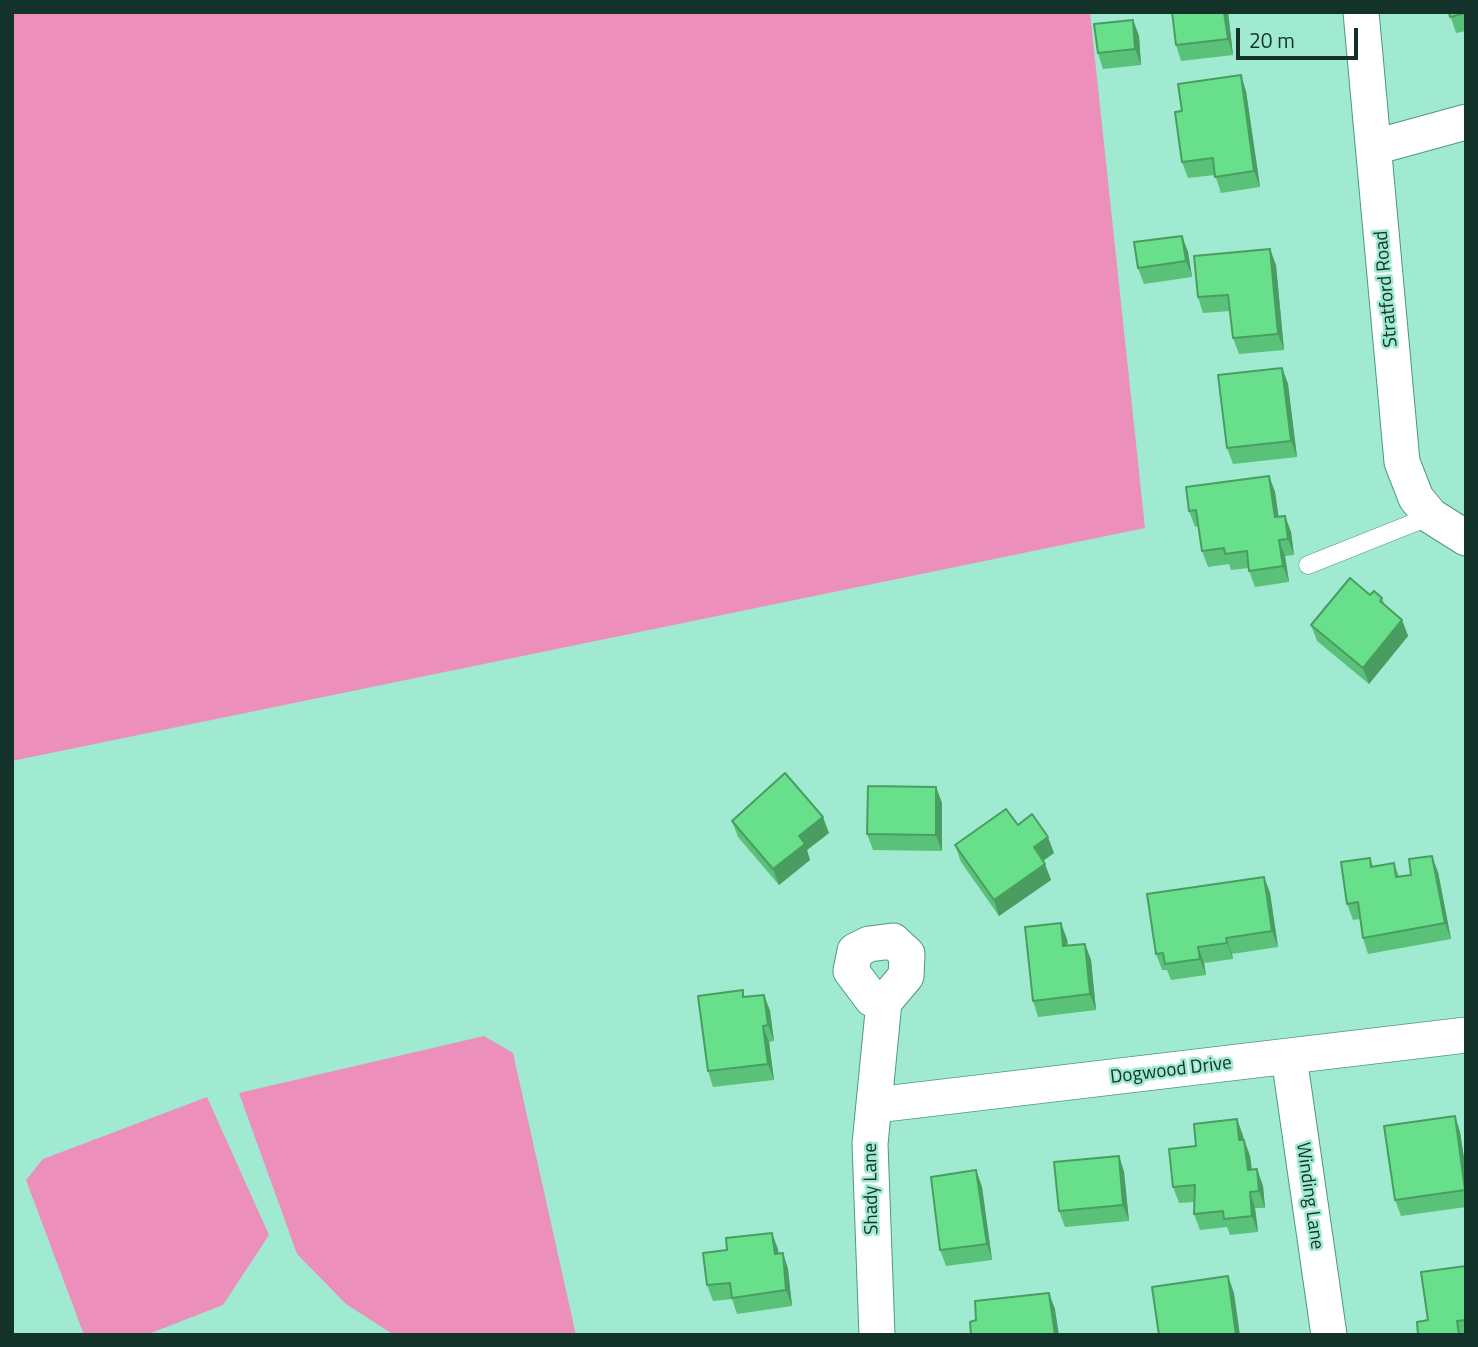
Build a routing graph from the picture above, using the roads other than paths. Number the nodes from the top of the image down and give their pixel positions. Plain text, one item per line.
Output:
1 (1362, 12) edge
2 (1466, 122) edge
3 (1375, 147) junction
4 (1432, 516) junction
5 (1466, 538) edge
6 (1308, 565) dead end
7 (884, 1002) dead end
8 (1466, 1035) edge
9 (1289, 1057) junction
10 (876, 1105) junction
11 (877, 1335) edge
12 (1329, 1335) edge

1 - 3 street, Stratford Road
2 - 3 street
3 - 4 street, Stratford Road
4 - 5 street, Stratford Road
4 - 6 lane
7 - 10 street, Shady Lane
8 - 9 street, Dogwood Drive
9 - 10 street, Dogwood Drive
9 - 12 street, Winding Lane
10 - 11 street, Shady Lane

